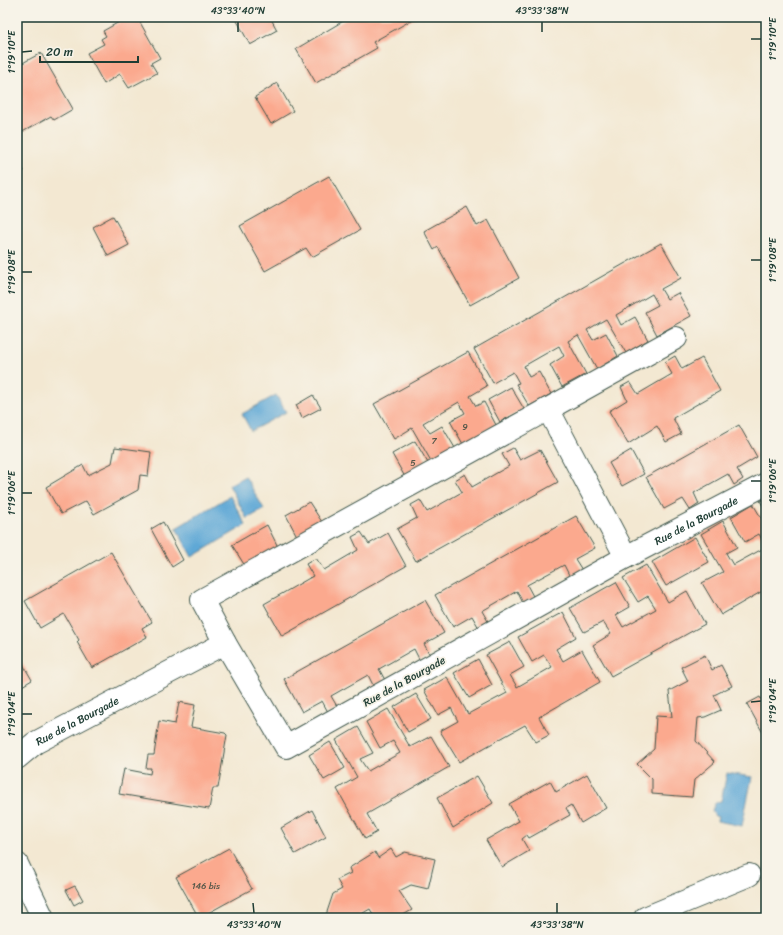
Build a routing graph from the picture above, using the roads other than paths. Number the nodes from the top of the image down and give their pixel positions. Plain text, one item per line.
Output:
1 (676, 338) dead end
2 (548, 409) junction
3 (766, 484) edge
4 (626, 557) junction
5 (225, 643) junction
6 (17, 758) edge
7 (17, 864) edge
8 (749, 875) dead end
9 (44, 918) edge
10 (646, 918) edge

1 - 2 street, Rue de la Bourgade
2 - 4 street
2 - 5 street, Rue de la Bourgade
3 - 4 street, Rue de la Bourgade
4 - 5 street, Rue de la Bourgade
5 - 6 street, Rue de la Bourgade
7 - 9 street
8 - 10 street

